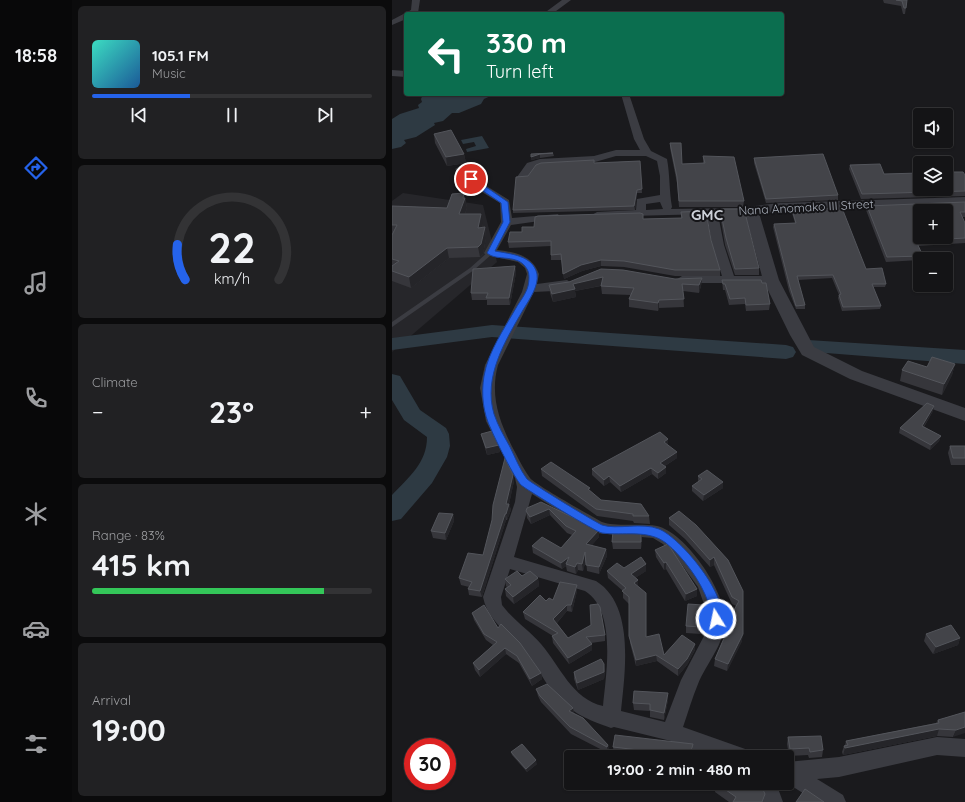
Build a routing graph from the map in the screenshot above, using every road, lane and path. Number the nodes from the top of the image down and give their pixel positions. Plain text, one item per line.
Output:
1 (416, 0) edge
2 (567, 0) edge
3 (413, 12) edge
4 (551, 12) edge
5 (404, 17) edge
6 (392, 23) edge
7 (392, 73) edge
8 (404, 74) edge
9 (626, 96) edge
10 (647, 153) junction
11 (460, 169) dead end
12 (522, 177) edge
13 (665, 198) junction
14 (965, 201) edge
15 (752, 210) junction
16 (712, 211) junction
17 (641, 212) junction
18 (668, 212) junction
19 (587, 215) edge
20 (566, 216) edge
21 (507, 222) junction
22 (490, 253) junction
23 (580, 277) edge
24 (670, 280) edge
25 (729, 280) junction
26 (771, 280) junction
27 (532, 288) junction
28 (392, 325) edge
29 (965, 416) edge
30 (524, 482) junction
31 (506, 561) junction
32 (611, 719) junction
33 (671, 732) junction
34 (965, 748) edge
35 (722, 750) edge
36 (794, 771) edge
37 (794, 776) edge
38 (769, 790) edge
39 (773, 802) edge
40 (836, 802) edge

1 - 3 street
2 - 4 street
5 - 6 street
7 - 8 street
9 - 10 street
10 - 12 street
10 - 13 street
11 - 21 street
13 - 17 street
13 - 18 street
14 - 15 street, Nana Anomako III Street
15 - 16 street, Nana Anomako III Street
15 - 26 street
16 - 18 street, Nana Anomako III Street
16 - 25 street
17 - 18 street, Nana Anomako III Street
17 - 19 street, Nana Anomako III Street
20 - 21 street
21 - 22 street
22 - 27 street
22 - 28 lane
23 - 27 street
24 - 25 street
25 - 26 street
26 - 29 street
27 - 30 street
30 - 31 street
30 - 33 street
31 - 32 street
31 - 32 street
32 - 33 street
33 - 35 street
34 - 36 street
37 - 40 street
38 - 39 street

